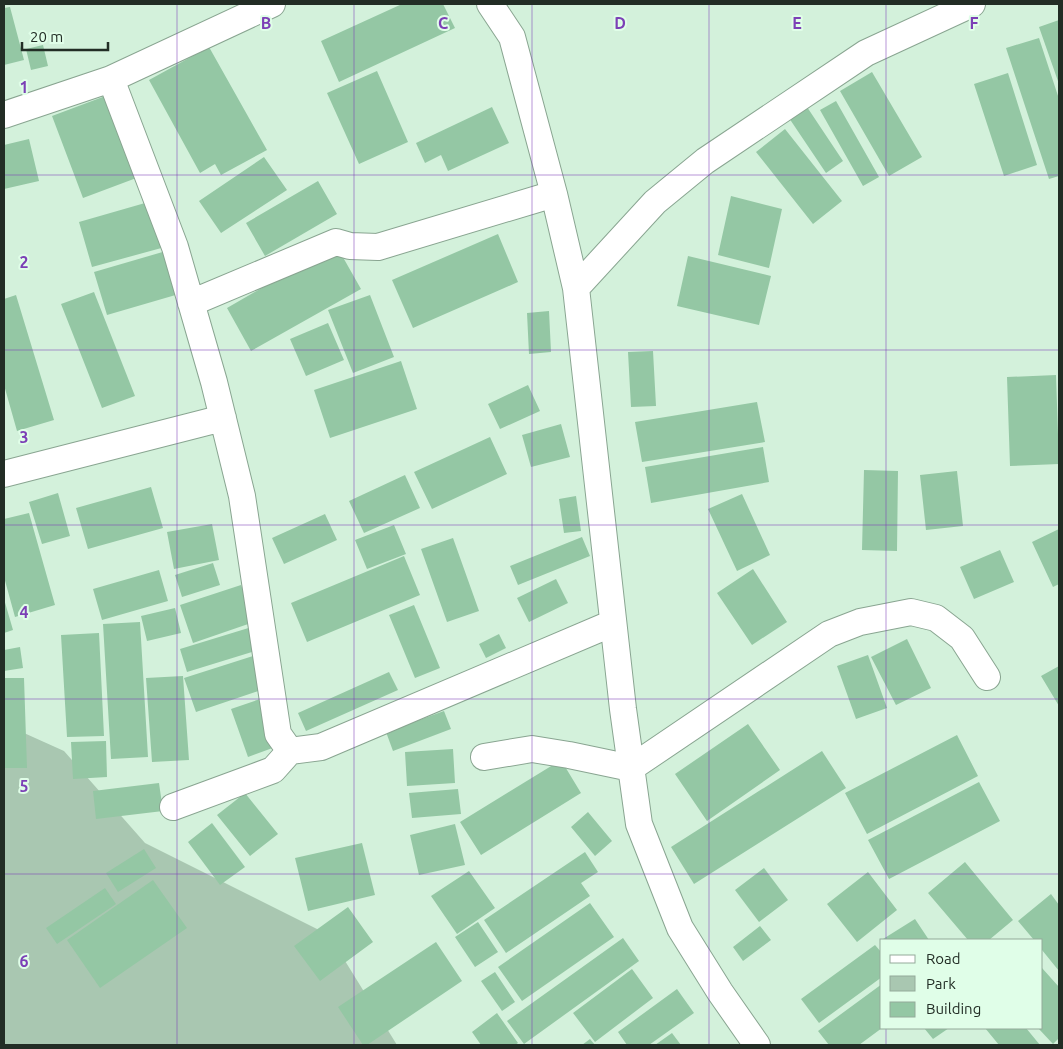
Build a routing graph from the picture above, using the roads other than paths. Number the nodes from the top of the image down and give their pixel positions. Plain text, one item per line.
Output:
1 (272, 4) edge
2 (490, 4) edge
3 (972, 4) edge
4 (924, 13) edge
5 (111, 79) junction
6 (4, 115) edge
7 (554, 194) junction
8 (576, 288) junction
9 (191, 303) junction
10 (223, 418) junction
11 (4, 474) edge
12 (613, 623) junction
13 (987, 677) dead end
14 (290, 751) junction
15 (484, 757) dead end
16 (631, 768) junction
17 (174, 808) dead end
18 (757, 1045) edge

1 - 5 street
2 - 7 street
3 - 4 street
4 - 8 street
5 - 6 street
5 - 9 street
7 - 8 street
7 - 9 street
8 - 12 street
9 - 10 street
10 - 11 street
10 - 14 street
12 - 14 street
12 - 16 street
13 - 16 street
14 - 17 street
15 - 16 street
16 - 18 street

